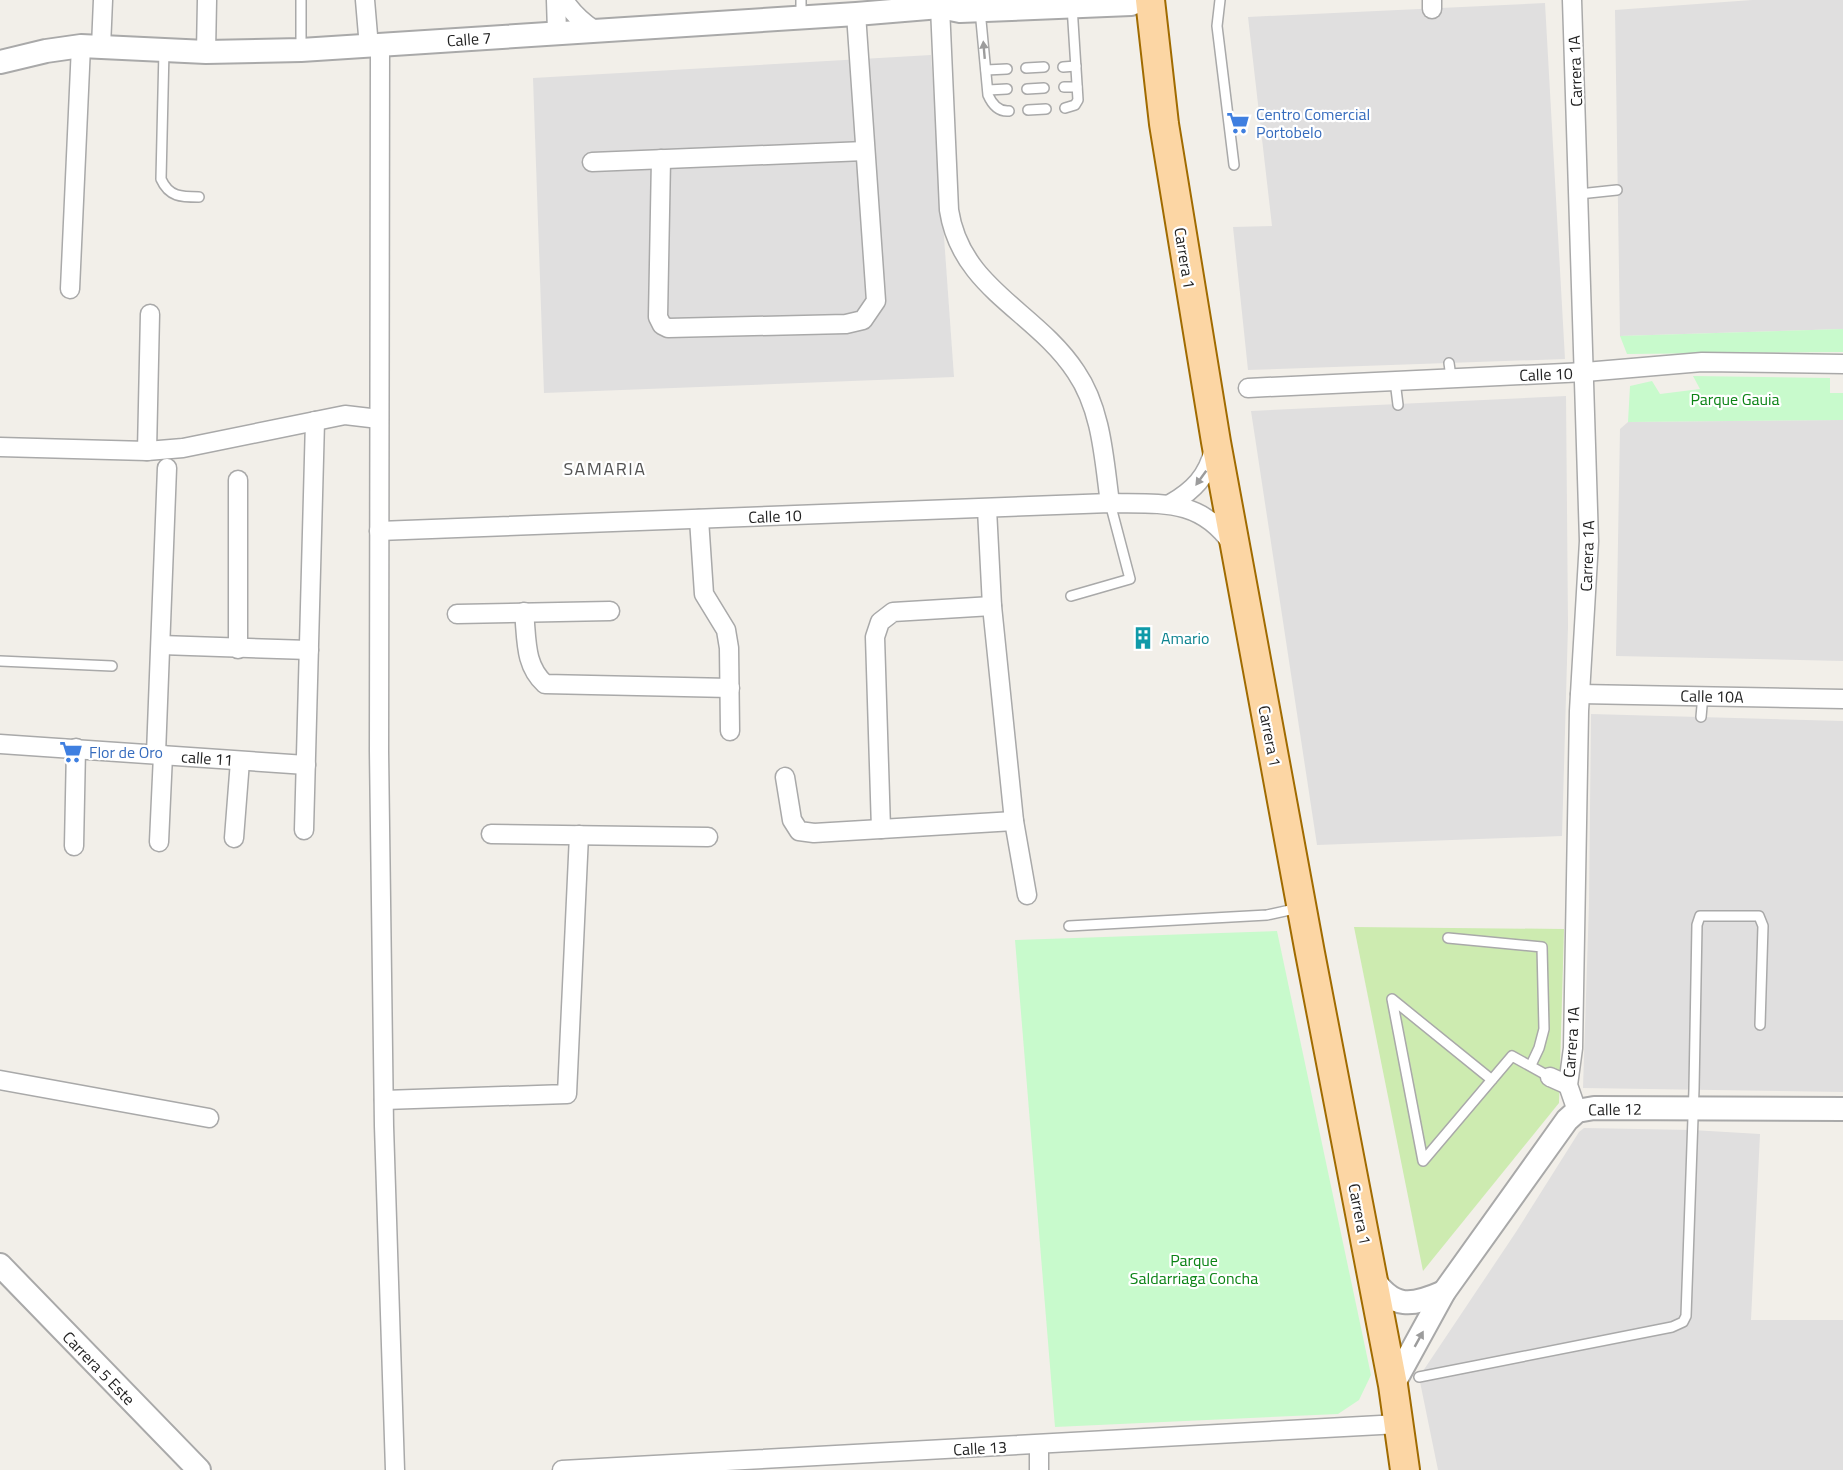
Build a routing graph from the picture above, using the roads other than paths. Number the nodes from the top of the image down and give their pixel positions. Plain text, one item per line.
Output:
1 (103, 0) edge
2 (207, 0) edge
3 (301, 0) edge
4 (365, 0) edge
5 (556, 0) edge
6 (564, 0) edge
7 (1142, 0) edge
8 (1150, 0) edge
9 (1220, 0) edge
10 (1572, 0) edge
11 (946, 3) edge
12 (902, 5) edge
13 (1072, 6) junction
14 (801, 9) edge
15 (980, 10) junction
16 (856, 14) junction
17 (594, 30) junction
18 (557, 32) junction
19 (91, 46) junction
20 (374, 46) junction
21 (164, 50) junction
22 (301, 50) junction
23 (206, 52) junction
24 (0, 62) edge
25 (1076, 66) junction
26 (1063, 67) dead end
27 (1026, 68) dead end
28 (1044, 68) dead end
29 (1006, 69) dead end
30 (986, 70) junction
31 (1064, 87) dead end
32 (1077, 87) junction
33 (1044, 88) dead end
34 (1007, 89) dead end
35 (1027, 89) dead end
36 (988, 90) junction
37 (1065, 108) dead end
38 (1046, 109) dead end
39 (1028, 110) dead end
40 (1009, 111) dead end
41 (865, 151) junction
42 (661, 159) junction
43 (592, 162) dead end
44 (1234, 165) dead end
45 (1617, 190) dead end
46 (1579, 194) junction
47 (199, 197) dead end
48 (70, 289) dead end
49 (150, 314) dead end
50 (1843, 364) edge
51 (1585, 372) junction
52 (1395, 381) junction
53 (1248, 388) dead end
54 (1398, 405) dead end
55 (379, 419) junction
56 (315, 421) junction
57 (1216, 442) junction
58 (0, 447) edge
59 (147, 451) junction
60 (167, 468) dead end
61 (238, 480) dead end
62 (1110, 503) junction
63 (1170, 504) junction
64 (987, 509) junction
65 (699, 519) junction
66 (379, 531) junction
67 (1234, 548) junction
68 (1071, 596) dead end
69 (992, 606) junction
70 (610, 610) dead end
71 (524, 612) junction
72 (457, 614) dead end
73 (161, 645) junction
74 (238, 649) junction
75 (309, 650) junction
76 (0, 662) edge
77 (112, 666) dead end
78 (730, 688) junction
79 (1703, 695) junction
80 (1843, 699) edge
81 (1575, 706) junction
82 (1701, 717) dead end
83 (730, 730) dead end
84 (0, 744) edge
85 (76, 748) junction
86 (160, 755) junction
87 (240, 760) junction
88 (306, 765) junction
89 (785, 777) dead end
90 (1014, 821) junction
91 (881, 829) junction
92 (304, 830) dead end
93 (490, 834) dead end
94 (579, 835) junction
95 (708, 837) dead end
96 (234, 838) dead end
97 (159, 842) dead end
98 (74, 846) dead end
99 (1027, 895) dead end
100 (1302, 907) junction
101 (1069, 926) dead end
102 (1448, 938) dead end
103 (1760, 1025) dead end
104 (1531, 1065) junction
105 (1550, 1077) joint
106 (0, 1080) edge
107 (1492, 1080) junction
108 (1568, 1085) junction
109 (384, 1100) junction
110 (1693, 1109) junction
111 (1843, 1109) edge
112 (1577, 1111) junction
113 (209, 1118) dead end
114 (0, 1265) edge
115 (1372, 1276) junction
116 (1444, 1292) junction
117 (1406, 1381) junction
118 (1399, 1424) junction
119 (1039, 1444) junction
120 (198, 1470) edge
121 (395, 1470) edge
122 (562, 1470) edge
123 (1039, 1470) edge
124 (1405, 1470) edge

1 - 19 street
2 - 23 street
3 - 22 lane
4 - 20 street
5 - 18 street
6 - 17 street
7 - 13 street, Calle 7
8 - 57 main road, Carrera 1
9 - 44 lane
10 - 46 street, Carrera 1A
11 - 12 street, Calle 7
11 - 15 street, Calle 7
11 - 62 street
12 - 16 street, Calle 7
13 - 15 street, Calle 7
13 - 25 lane
14 - 16 street, Calle 7
14 - 17 street, Calle 7
30 -> 15 lane
16 - 41 street
17 - 18 street, Calle 7
18 - 20 street, Calle 7
19 - 21 street, Calle 7
19 - 24 street, Calle 7
19 - 48 street
20 - 22 street, Calle 7
20 - 55 street
21 - 23 street, Calle 7
21 - 47 lane
22 - 23 street, Calle 7
25 - 26 lane
25 - 32 lane
27 - 28 lane
29 - 30 lane
30 - 36 lane
31 - 32 lane
32 - 37 lane
33 - 35 lane
34 - 36 lane
36 - 40 lane
38 - 39 lane
41 - 42 street
41 - 42 street
42 - 43 street
45 - 46 lane
46 - 51 street, Carrera 1A
49 - 59 street
50 - 51 street, Calle 10
51 - 52 street, Calle 10
51 - 81 street, Carrera 1A
52 - 53 street, Calle 10
52 - 54 lane
55 - 56 street
55 - 66 street
56 - 59 street
56 - 75 street
57 -> 63 street
57 - 67 main road, Carrera 1
58 - 59 street
60 - 73 street
61 - 74 street
62 - 63 street, Calle 10
62 - 64 street, Calle 10
62 - 68 lane
63 - 67 street, Calle 10
64 - 65 street, Calle 10
64 - 69 street
65 - 66 street, Calle 10
65 - 78 street
66 - 109 street
67 - 100 main road, Carrera 1
69 - 90 street
69 - 91 street
70 - 71 street
71 - 72 street
71 - 78 street
73 - 74 street
73 - 86 street
74 - 75 street
75 - 88 street
76 - 77 lane
78 - 83 street
79 - 80 street, Calle 10A
79 - 81 street, Calle 10A
79 - 82 lane
81 - 108 street, Carrera 1A
84 - 85 street, calle 11
85 - 86 street, calle 11
85 - 98 street
86 - 87 street, calle 11
86 - 97 street
87 - 88 street, calle 11
87 - 96 street
88 - 92 street
89 - 91 street
90 - 91 street
90 - 99 street
93 - 94 street
94 - 95 street
94 - 109 street
100 - 101 lane
100 - 115 main road, Carrera 1
102 - 104 lane
103 - 110 lane
104 - 105 lane
104 - 107 lane
105 - 108 street
106 - 113 street
107 - 107 lane
108 - 112 street, Carrera 1A
109 - 121 street
110 - 111 street, Calle 12
110 - 112 street, Calle 12
110 - 117 lane
112 - 116 street, Calle 12
114 - 120 street, Carrera 5 Este
115 - 116 street
115 - 117 main road, Carrera 1
117 -> 116 street, Calle 12
117 - 118 main road, Carrera 1
118 - 119 street, Calle 13
118 - 124 main road, Carrera 1
119 - 122 street, Calle 13
119 - 123 street

